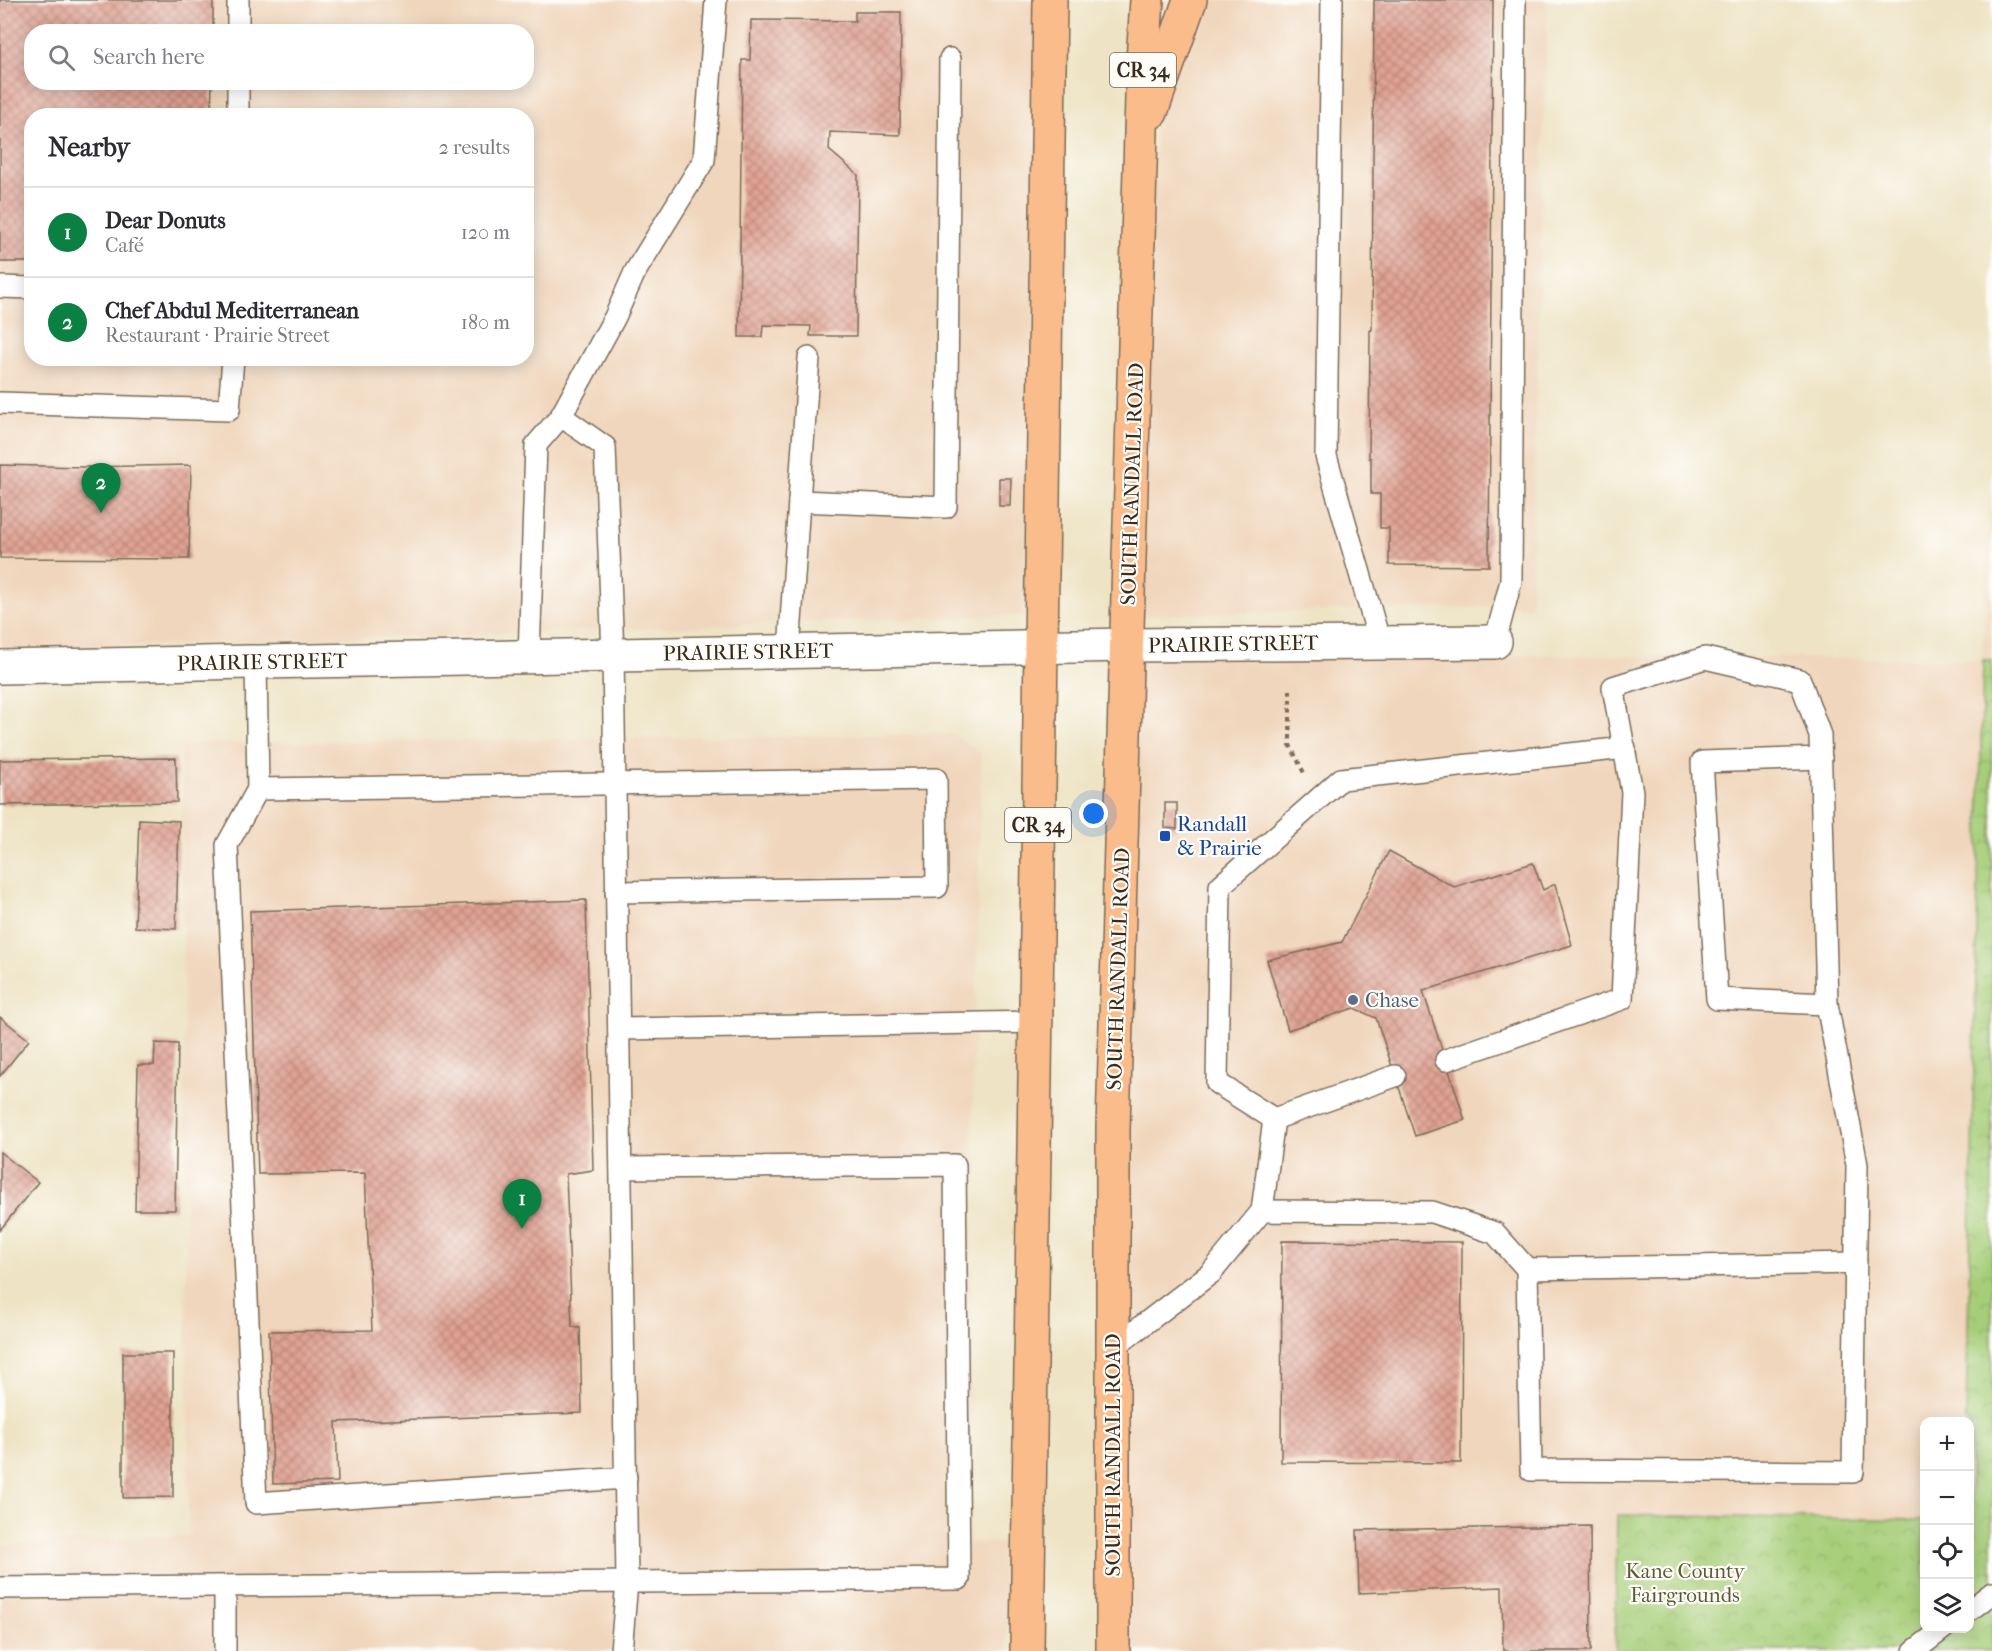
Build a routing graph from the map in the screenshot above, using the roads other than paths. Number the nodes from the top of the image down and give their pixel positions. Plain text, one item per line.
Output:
1 (238, 0) edge
2 (716, 0) edge
3 (1050, 0) edge
4 (1147, 0) edge
5 (1190, 0) edge
6 (1332, 0) edge
7 (1515, 0) edge
8 (238, 24) edge
9 (950, 59) dead end
10 (238, 90) edge
11 (238, 108) edge
12 (1141, 139) junction
13 (0, 287) edge
14 (24, 288) edge
15 (810, 358) dead end
16 (232, 366) edge
17 (0, 403) edge
18 (561, 416) junction
19 (799, 501) junction
20 (1495, 642) joint
21 (1380, 643) junction
22 (1127, 645) junction
23 (1040, 647) junction
24 (789, 652) junction
25 (613, 655) junction
26 (530, 657) junction
27 (256, 662) junction
28 (0, 667) edge
29 (1625, 748) junction
30 (1821, 758) junction
31 (615, 783) junction
32 (258, 789) junction
33 (616, 892) junction
34 (1827, 1004) junction
35 (1035, 1022) junction
36 (619, 1029) junction
37 (1446, 1060) dead end
38 (1395, 1076) dead end
39 (1274, 1119) junction
40 (621, 1168) junction
41 (1262, 1211) junction
42 (1856, 1263) junction
43 (1527, 1269) junction
44 (1113, 1348) junction
45 (626, 1478) junction
46 (627, 1582) junction
47 (225, 1586) junction
48 (0, 1588) edge
49 (1992, 1593) edge
50 (1974, 1607) edge
51 (1939, 1633) edge
52 (225, 1651) edge
53 (621, 1651) edge
54 (1027, 1651) edge
55 (1113, 1651) edge
56 (1914, 1651) edge

1 - 8 lane
2 - 18 lane
3 - 23 main road, CR 34
4 - 12 main road, SOUTH RANDALL ROAD / CR 34
5 - 12 main road
6 - 21 lane
7 - 20 lane
9 - 19 lane
10 - 11 lane
12 - 22 main road, SOUTH RANDALL ROAD / CR 34
13 - 14 lane
15 - 19 lane
16 - 17 lane
18 - 25 lane
18 - 26 lane
19 - 24 lane
20 - 21 street, PRAIRIE STREET
21 - 22 street, PRAIRIE STREET
22 - 23 street, PRAIRIE STREET
22 - 44 main road, SOUTH RANDALL ROAD / CR 34
23 - 24 street, PRAIRIE STREET
23 - 35 main road, CR 34
24 - 25 street, PRAIRIE STREET
25 - 26 street, PRAIRIE STREET
25 - 31 lane
26 - 27 street, PRAIRIE STREET
27 - 28 street, PRAIRIE STREET
27 - 32 lane
29 - 30 lane
29 - 37 lane
29 - 39 lane
30 - 34 lane
30 - 34 lane
31 - 32 lane
31 - 33 lane
31 - 33 lane
32 - 45 lane
33 - 36 lane
34 - 42 lane
35 - 36 lane
35 - 54 main road, CR 34
36 - 40 lane
38 - 39 lane
39 - 41 lane
40 - 45 lane
40 - 46 lane
41 - 43 lane
41 - 44 lane
42 - 43 lane
42 - 43 lane
44 - 55 main road, SOUTH RANDALL ROAD / CR 34
45 - 46 lane
46 - 47 lane
46 - 53 lane
47 - 48 lane
47 - 52 lane
49 - 50 lane
51 - 56 lane

